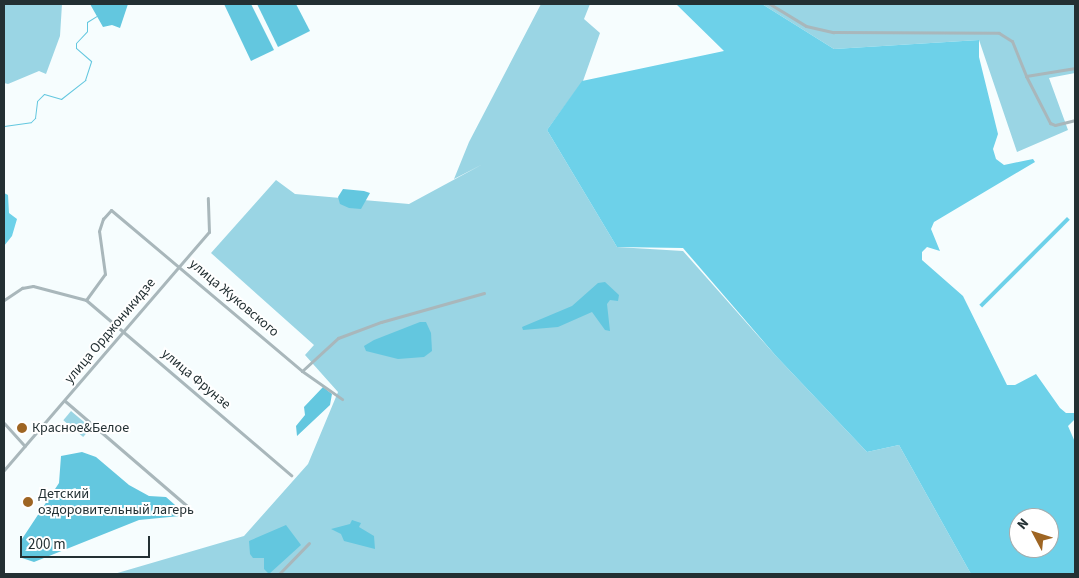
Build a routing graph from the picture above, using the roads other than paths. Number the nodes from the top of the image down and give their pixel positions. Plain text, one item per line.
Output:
1 (770, 4) edge
2 (1075, 68) edge
3 (1026, 76) junction
4 (1075, 120) edge
5 (208, 198) dead end
6 (180, 267) junction
7 (484, 293) dead end
8 (4, 300) edge
9 (86, 300) junction
10 (123, 332) junction
11 (302, 371) junction
12 (342, 399) dead end
13 (66, 401) junction
14 (4, 423) edge
15 (26, 446) junction
16 (4, 470) edge
17 (291, 475) dead end
18 (187, 506) dead end
19 (309, 543) dead end
20 (279, 574) edge

1 - 3 street
2 - 3 street
3 - 4 street
5 - 6 street, улица Орджоникидзе
6 - 9 street, улица Жуковского
6 - 10 street, улица Орджоникидзе
6 - 11 street, улица Жуковского
7 - 11 street
8 - 9 street
9 - 10 street, улица Фрунзе
10 - 13 street, улица Орджоникидзе
10 - 17 street, улица Фрунзе
11 - 12 street, улица Жуковского
13 - 15 street, улица Орджоникидзе
13 - 18 street
14 - 15 street
15 - 16 street, улица Орджоникидзе
19 - 20 street

